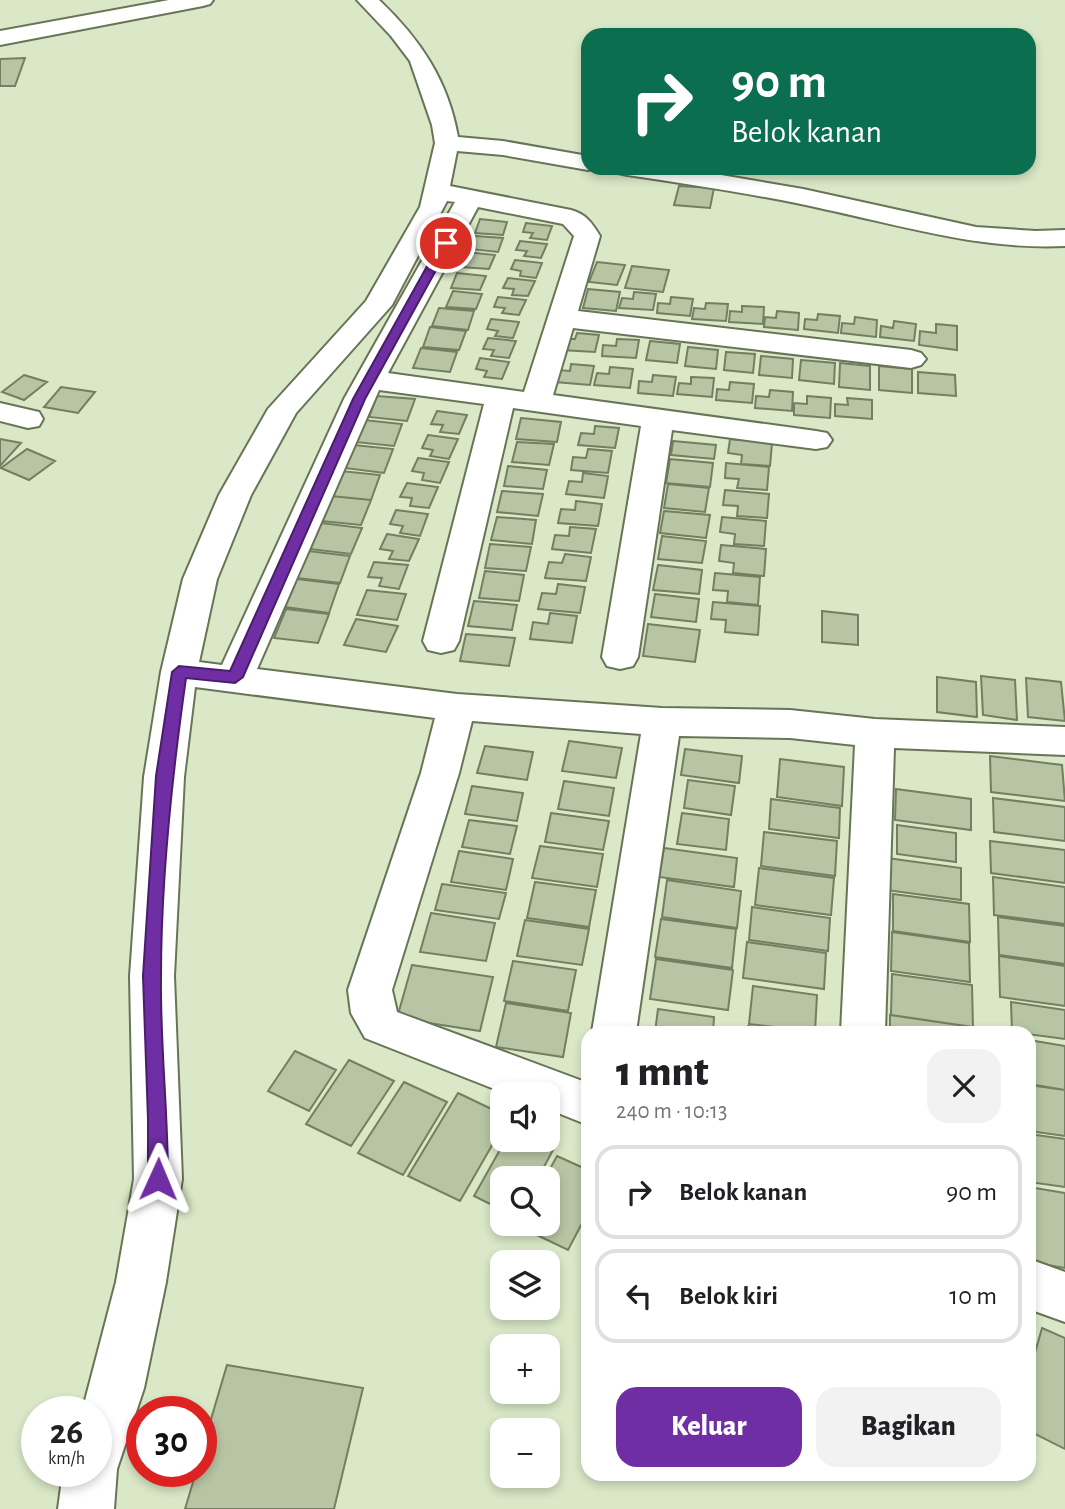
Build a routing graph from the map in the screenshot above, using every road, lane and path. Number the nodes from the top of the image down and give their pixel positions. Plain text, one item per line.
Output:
1 (121, 0) edge
2 (203, 0) edge
3 (367, 0) edge
4 (0, 21) edge
5 (0, 38) edge
6 (447, 143) junction
7 (581, 162) edge
8 (668, 175) edge
9 (454, 194) junction
10 (1065, 237) edge
11 (564, 318) junction
12 (911, 359) dead end
13 (371, 380) junction
14 (500, 399) junction
15 (535, 404) junction
16 (658, 418) junction
17 (816, 440) dead end
18 (440, 640) dead end
19 (620, 657) dead end
20 (179, 672) junction
21 (235, 677) junction
22 (457, 707) junction
23 (662, 722) junction
24 (875, 733) junction
25 (1065, 741) edge
26 (615, 1026) edge
27 (863, 1026) edge
28 (581, 1101) edge
29 (1036, 1287) edge
30 (1065, 1297) edge
31 (112, 1404) edge
32 (89, 1487) edge
33 (86, 1509) edge

1 - 4 street
2 - 5 street
3 - 6 street
6 - 7 street
6 - 9 street
8 - 10 street
9 - 11 street
9 - 13 street
9 - 20 street
11 - 12 street
11 - 15 street
13 - 14 street
13 - 21 street
14 - 15 street
14 - 18 street
15 - 16 street
16 - 17 street
16 - 19 street
20 - 21 street
20 - 31 street
21 - 22 street
22 - 23 street
22 - 28 street
23 - 24 street
23 - 26 street
24 - 25 street
24 - 27 street
29 - 30 street
32 - 33 street

